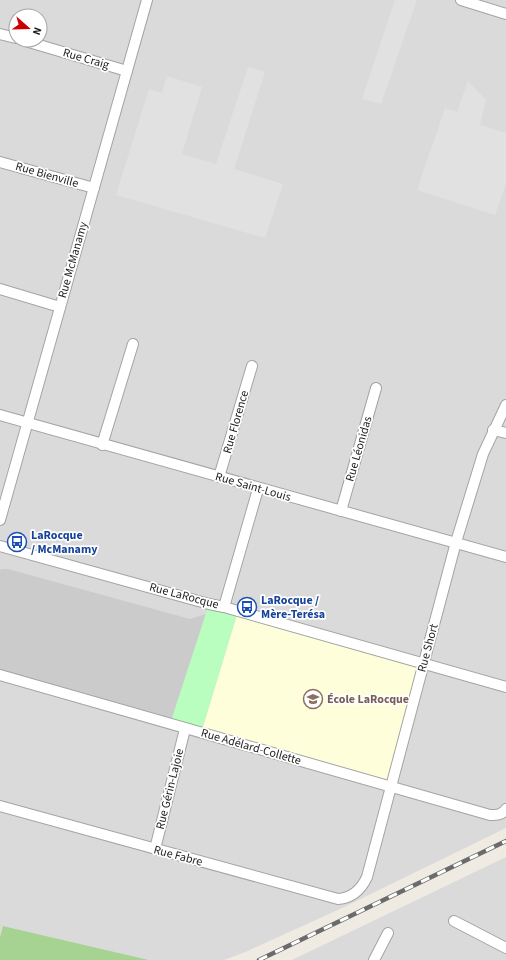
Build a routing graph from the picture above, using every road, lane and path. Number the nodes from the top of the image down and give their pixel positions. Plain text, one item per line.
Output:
1 (147, 0) edge
2 (461, 0) edge
3 (506, 14) edge
4 (48, 47) edge
5 (127, 70) junction
6 (0, 162) edge
7 (94, 188) junction
8 (0, 290) edge
9 (60, 307) junction
10 (133, 344) dead end
11 (252, 366) dead end
12 (376, 388) dead end
13 (506, 405) edge
14 (0, 416) edge
15 (27, 423) junction
16 (493, 430) junction
17 (506, 433) edge
18 (102, 445) junction
19 (219, 477) junction
20 (258, 488) junction
21 (341, 511) junction
22 (0, 520) edge
23 (456, 542) junction
24 (0, 546) edge
25 (506, 557) edge
26 (224, 607) junction
27 (424, 665) junction
28 (0, 675) edge
29 (506, 687) edge
30 (185, 729) junction
31 (390, 786) junction
32 (0, 806) edge
33 (505, 811) edge
34 (155, 849) junction
35 (356, 893) joint
36 (454, 921) dead end
37 (388, 933) dead end
38 (506, 948) edge
39 (374, 960) edge

1 - 5 street, Rue McManamy
2 - 3 street
4 - 5 street, Rue Craig
5 - 7 street, Rue McManamy
6 - 7 street, Rue Bienville
7 - 9 street, Rue McManamy
8 - 9 street
9 - 15 street, Rue McManamy
10 - 18 street
11 - 19 street, Rue Florence
12 - 21 street, Rue Léonidas
13 - 16 street, Rue Short
14 - 15 street, Rue Saint-Louis
15 - 18 street, Rue Saint-Louis
15 - 22 street, Rue McManamy
16 - 17 street
16 - 23 street, Rue Short
18 - 19 street, Rue Saint-Louis
19 - 20 street, Rue Saint-Louis
20 - 21 street, Rue Saint-Louis
20 - 26 street
21 - 23 street, Rue Saint-Louis
23 - 25 street, Rue Saint-Louis
23 - 27 street, Rue Short
24 - 26 street, Rue LaRocque
26 - 27 street, Rue LaRocque
27 - 29 street, Rue LaRocque
27 - 31 street, Rue Short
28 - 30 street, Rue Adélard-Collette
30 - 31 street, Rue Adélard-Collette
30 - 34 street, Rue Gérin-Lajoie
31 - 33 street, Rue Adélard-Collette
31 - 35 street, Rue Short
32 - 34 street, Rue Fabre
34 - 35 street, Rue Fabre
36 - 38 street
37 - 39 street

